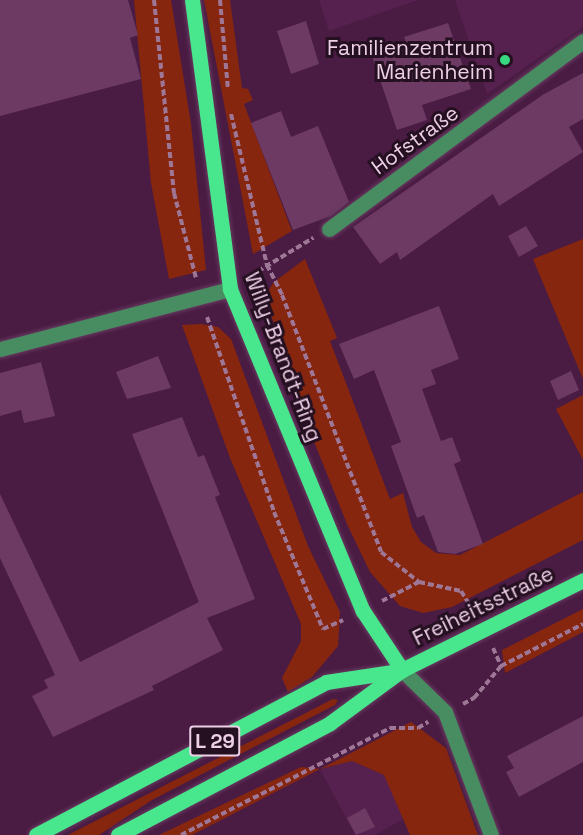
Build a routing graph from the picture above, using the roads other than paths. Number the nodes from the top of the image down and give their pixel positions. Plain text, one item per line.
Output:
1 (192, 0) edge
2 (583, 41) edge
3 (329, 229) road end
4 (230, 289) junction
5 (0, 349) edge
6 (583, 580) edge
7 (402, 670) junction
8 (36, 835) edge
9 (118, 835) edge
10 (491, 835) edge

1 - 4 main road, Willy-Brandt-Ring
2 - 3 street, Hofstraße
4 - 5 street
4 - 7 main road, Willy-Brandt-Ring
6 - 7 main road, Freiheitsstraße / L 29
7 - 8 main road, Freiheitsstraße / L 29
7 - 9 main road, Freiheitsstraße / L 29
7 - 10 street

